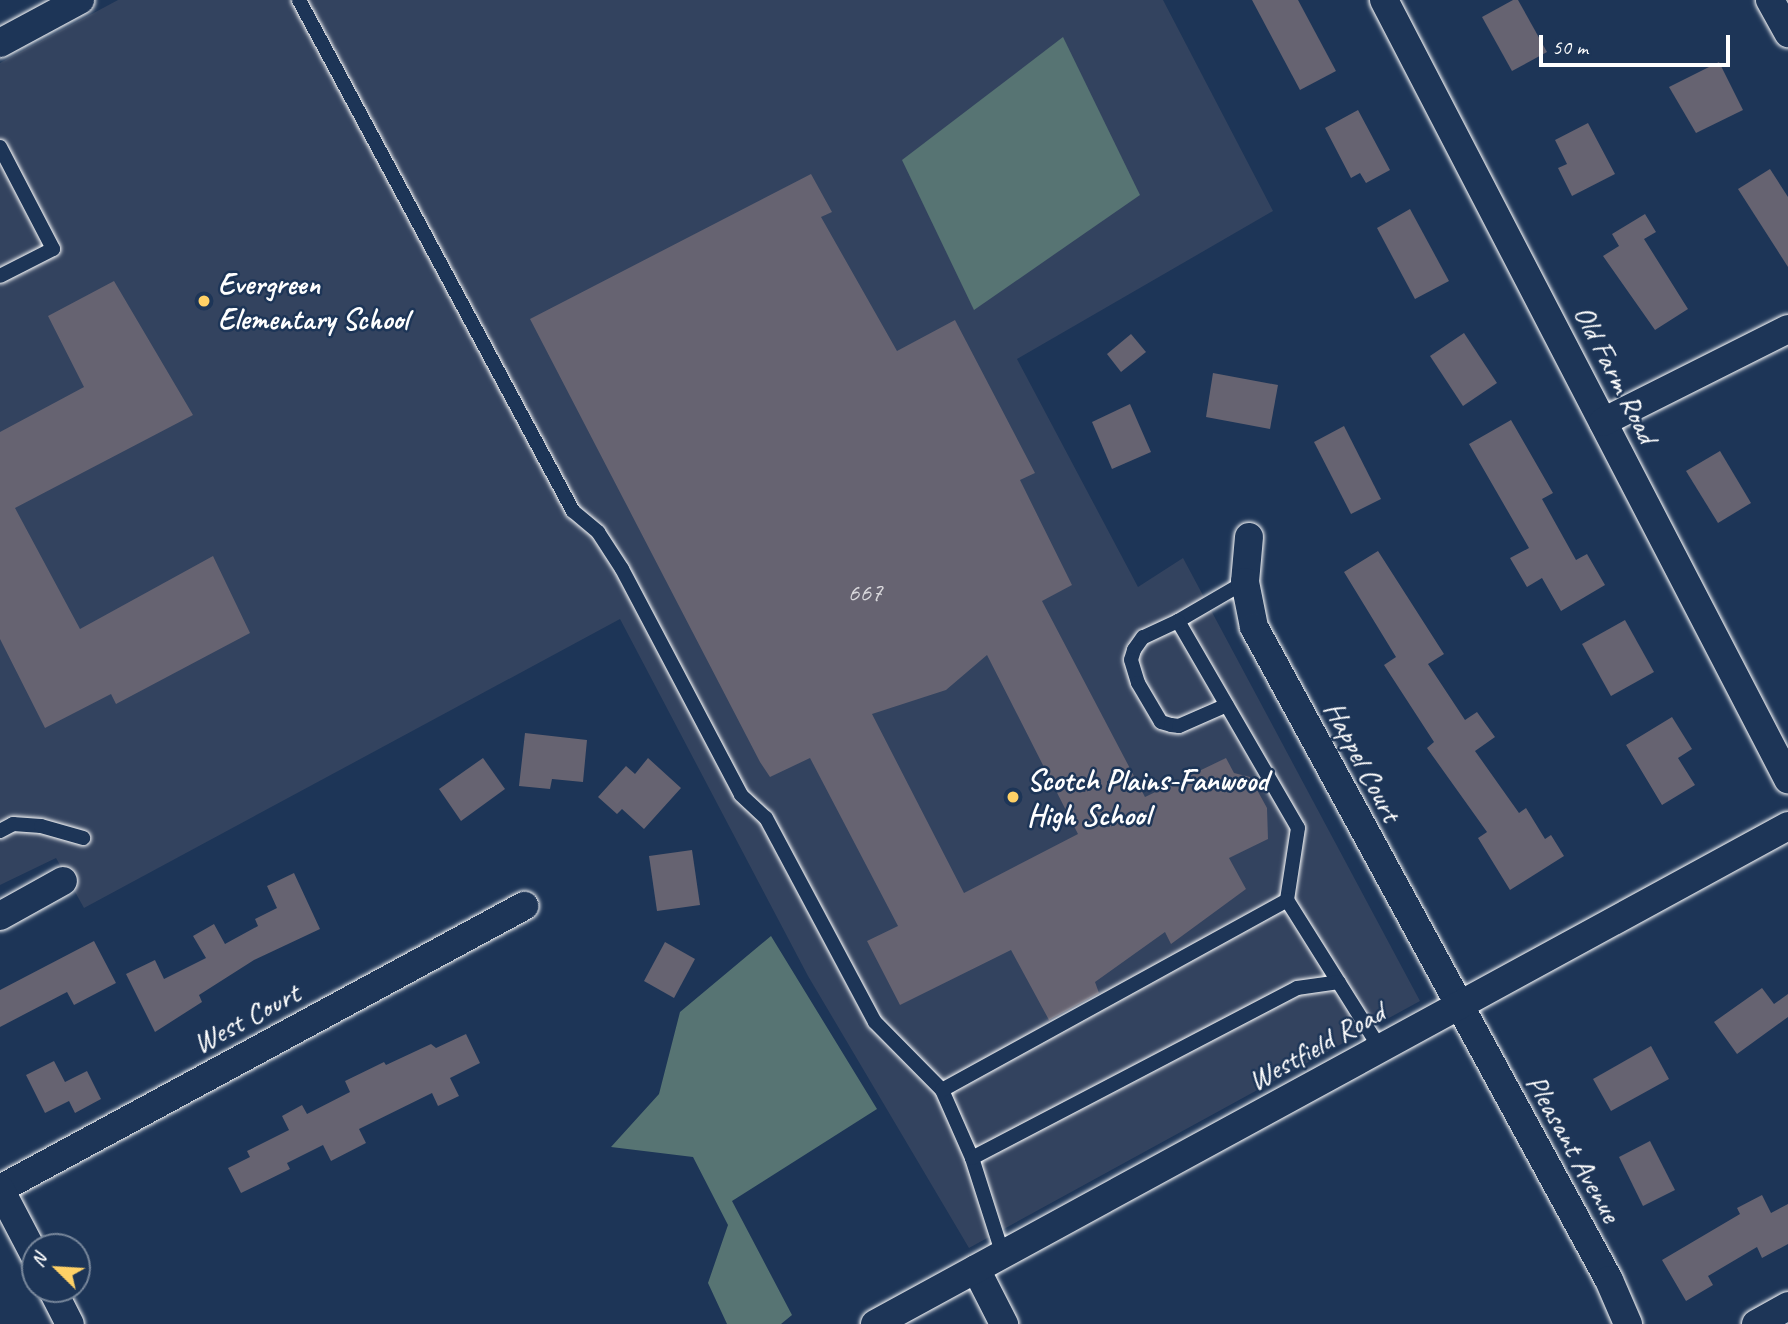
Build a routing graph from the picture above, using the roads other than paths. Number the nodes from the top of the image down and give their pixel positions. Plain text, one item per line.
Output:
1 (80, 0) edge
2 (299, 0) edge
3 (1384, 0) edge
4 (1770, 0) edge
5 (1788, 33) edge
6 (0, 43) edge
7 (0, 147) edge
8 (4, 165) edge
9 (0, 276) edge
10 (1788, 329) edge
11 (1603, 422) junction
12 (1249, 537) dead end
13 (1245, 582) junction
14 (1178, 621) junction
15 (1227, 705) junction
16 (1788, 779) edge
17 (1788, 826) edge
18 (0, 831) edge
19 (83, 838) dead end
20 (63, 881) dead end
21 (1287, 900) junction
22 (524, 906) dead end
23 (0, 916) edge
24 (1339, 982) junction
25 (1457, 1007) junction
26 (1380, 1048) junction
27 (942, 1090) junction
28 (972, 1158) junction
29 (0, 1189) edge
30 (23, 1233) edge
31 (1003, 1255) junction
32 (976, 1269) junction
33 (59, 1303) edge
34 (1788, 1306) edge
35 (70, 1324) edge
36 (875, 1324) edge
37 (1004, 1324) edge
38 (1628, 1324) edge
39 (1756, 1324) edge

1 - 6 street
2 - 27 lane
3 - 11 street, Old Farm Road
4 - 5 street
7 - 8 lane
8 - 9 lane
10 - 11 street
11 - 16 street, Old Farm Road
12 - 13 street, Happel Court
13 - 14 lane
13 - 25 street, Happel Court
14 - 15 lane
14 - 15 lane
15 - 21 lane
17 - 25 street, Westfield Road
18 - 19 lane
20 - 23 street
21 - 24 lane
21 - 27 lane
22 - 29 street, West Court
24 - 26 lane
24 - 28 lane
25 - 26 street, Westfield Road
25 - 38 street, Pleasant Avenue
26 - 31 street, Westfield Road
27 - 28 lane
28 - 31 lane
29 - 30 street
31 - 32 street, Westfield Road
32 - 36 street, Westfield Road
32 - 37 street
33 - 35 street
34 - 39 street

